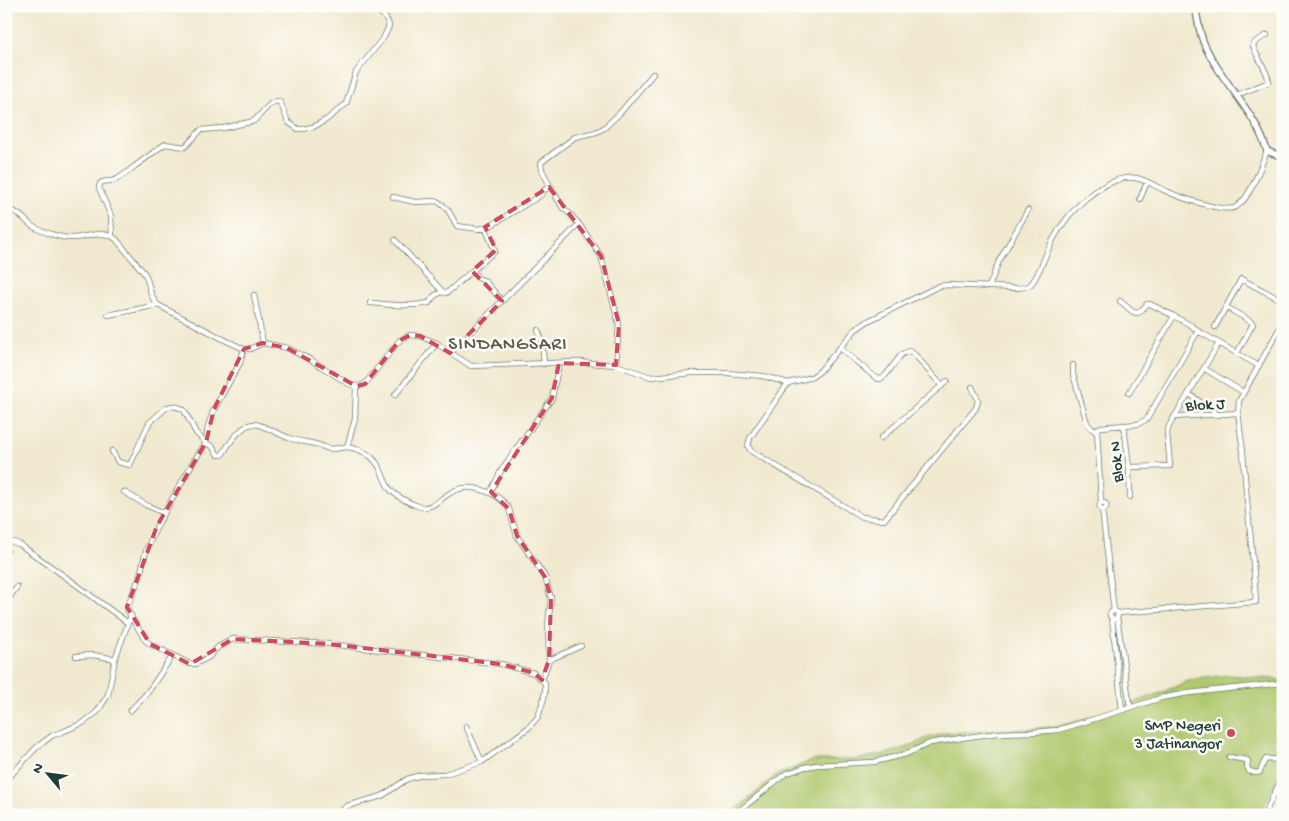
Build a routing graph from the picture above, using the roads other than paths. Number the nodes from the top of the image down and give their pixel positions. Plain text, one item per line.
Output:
1 (366, 6) edge
2 (1195, 6) edge
3 (1267, 35) dead end
4 (653, 74) dead end
5 (1237, 95) junction
6 (1267, 151) junction
7 (1283, 157) edge
8 (1147, 182) junction
9 (550, 186) junction
10 (393, 197) dead end
11 (1140, 199) dead end
12 (6, 208) edge
13 (1028, 210) dead end
14 (579, 224) junction
15 (485, 227) junction
16 (112, 236) junction
17 (395, 240) dead end
18 (472, 271) junction
19 (989, 287) junction
20 (442, 292) junction
21 (254, 295) dead end
22 (502, 301) junction
23 (1283, 301) edge
24 (1120, 302) dead end
25 (370, 303) dead end
26 (158, 305) junction
27 (1226, 307) junction
28 (108, 316) dead end
29 (1174, 316) junction
30 (1283, 322) edge
31 (1215, 327) dead end
32 (538, 330) dead end
33 (1198, 331) junction
34 (263, 343) junction
35 (437, 344) junction
36 (1219, 344) junction
37 (840, 348) junction
38 (244, 349) junction
39 (450, 353) junction
40 (1237, 353) junction
41 (559, 363) junction
42 (544, 364) junction
43 (616, 365) junction
44 (1073, 365) dead end
45 (1259, 366) junction
46 (1204, 369) junction
47 (947, 381) dead end
48 (788, 383) junction
49 (356, 386) junction
50 (942, 386) junction
51 (972, 387) dead end
52 (1244, 392) junction
53 (1129, 393) dead end
54 (1189, 394) junction
55 (395, 395) dead end
56 (1238, 413) junction
57 (1219, 415) junction
58 (1174, 418) junction
59 (1124, 425) junction
60 (1096, 432) junction
61 (881, 438) dead end
62 (206, 443) junction
63 (348, 447) junction
64 (112, 451) dead end
65 (1129, 467) junction
66 (124, 492) dead end
67 (490, 493) junction
68 (1130, 497) dead end
69 (164, 513) junction
70 (6, 540) edge
71 (17, 587) dead end
72 (6, 602) edge
73 (131, 615) junction
74 (1116, 615) junction
75 (128, 623) junction
76 (582, 646) dead end
77 (172, 655) junction
78 (76, 656) dead end
79 (115, 659) junction
80 (549, 660) junction
81 (542, 680) junction
82 (1283, 683) edge
83 (1130, 707) junction
84 (1122, 710) junction
85 (130, 711) dead end
86 (466, 726) dead end
87 (1229, 757) dead end
88 (1283, 760) edge
89 (482, 762) junction
90 (1283, 776) edge
91 (6, 780) edge
92 (340, 815) edge
93 (734, 815) edge
94 (1264, 815) edge

1 - 16 street
2 - 5 street
3 - 5 street
4 - 9 street
5 - 6 street
6 - 7 street
6 - 8 street
8 - 11 street
8 - 19 street
9 - 14 street
9 - 15 street
10 - 15 street
12 - 16 street
13 - 19 street
14 - 22 street
14 - 43 street
15 - 18 street
16 - 26 street
17 - 20 street
18 - 20 street
18 - 22 street
19 - 37 street
20 - 25 street
21 - 34 street
22 - 39 street
23 - 27 street
24 - 29 street
26 - 28 street
26 - 38 street
27 - 31 street
27 - 40 street
29 - 33 street
29 - 53 street
30 - 45 street
32 - 42 street
33 - 36 street
33 - 59 street
34 - 38 street
34 - 49 street
35 - 39 street
35 - 49 street
35 - 55 street
36 - 40 street
36 - 46 street
37 - 48 street
37 - 50 street
38 - 62 street
39 - 42 street
40 - 45 street
41 - 42 street
41 - 43 street
41 - 67 street
43 - 48 street
44 - 60 street
45 - 52 street
46 - 52 street
46 - 54 street
47 - 50 street
48 - 51 street
49 - 63 street
50 - 61 street
52 - 56 street
54 - 57 street
54 - 58 street
56 - 57 street, Blok J
56 - 74 street
57 - 58 street, Blok J
58 - 65 street
59 - 60 street
59 - 65 street, Blok N
60 - 74 street
62 - 63 street
62 - 64 street
62 - 69 street
63 - 67 street
65 - 68 street, Blok N
66 - 69 street
67 - 80 street
69 - 73 street
70 - 75 street
71 - 72 street
73 - 75 street
73 - 77 street
74 - 83 street
74 - 84 street
75 - 79 street
76 - 80 street
77 - 81 street
77 - 85 street
78 - 79 street
79 - 91 street
80 - 81 street
81 - 89 street
82 - 83 street
83 - 84 street
84 - 93 street
86 - 89 street
87 - 88 street
89 - 92 street
90 - 94 street

